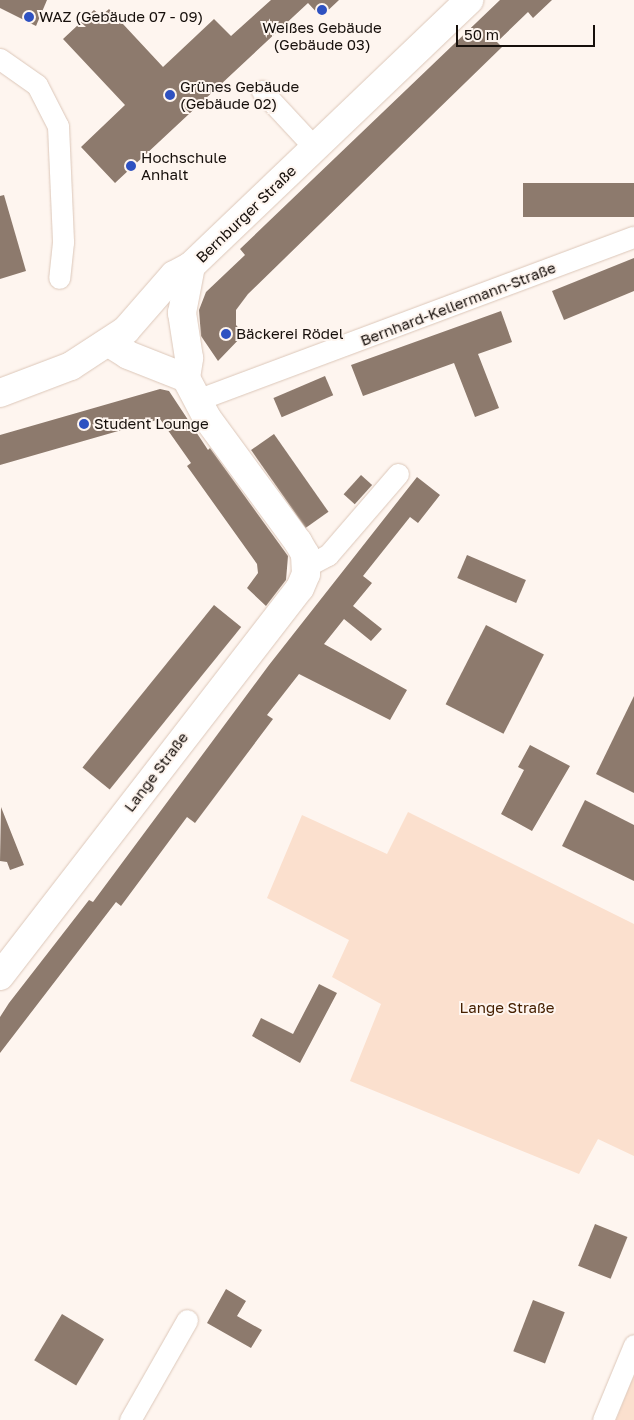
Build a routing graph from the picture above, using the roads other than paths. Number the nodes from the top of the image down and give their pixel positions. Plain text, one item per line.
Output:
1 (469, 0) edge
2 (0, 59) edge
3 (262, 91) dead end
4 (315, 148) junction
5 (634, 238) edge
6 (192, 266) junction
7 (58, 278) dead end
8 (109, 343) junction
9 (192, 389) junction
10 (0, 393) edge
11 (398, 474) dead end
12 (307, 566) junction
13 (0, 976) edge
14 (187, 1320) dead end
15 (634, 1344) edge
16 (130, 1420) edge
17 (603, 1420) edge

1 - 4 main road, Bernburger Straße
2 - 7 street
3 - 4 street
4 - 6 main road, Bernburger Straße
5 - 9 street, Bernhard-Kellermann-Straße
6 - 8 main road, Bernburger Straße
6 - 9 main road
8 - 9 main road
8 - 10 main road, Bernburger Straße
9 - 12 main road
11 - 12 street
12 - 13 main road, Lange Straße
14 - 16 street
15 - 17 street

